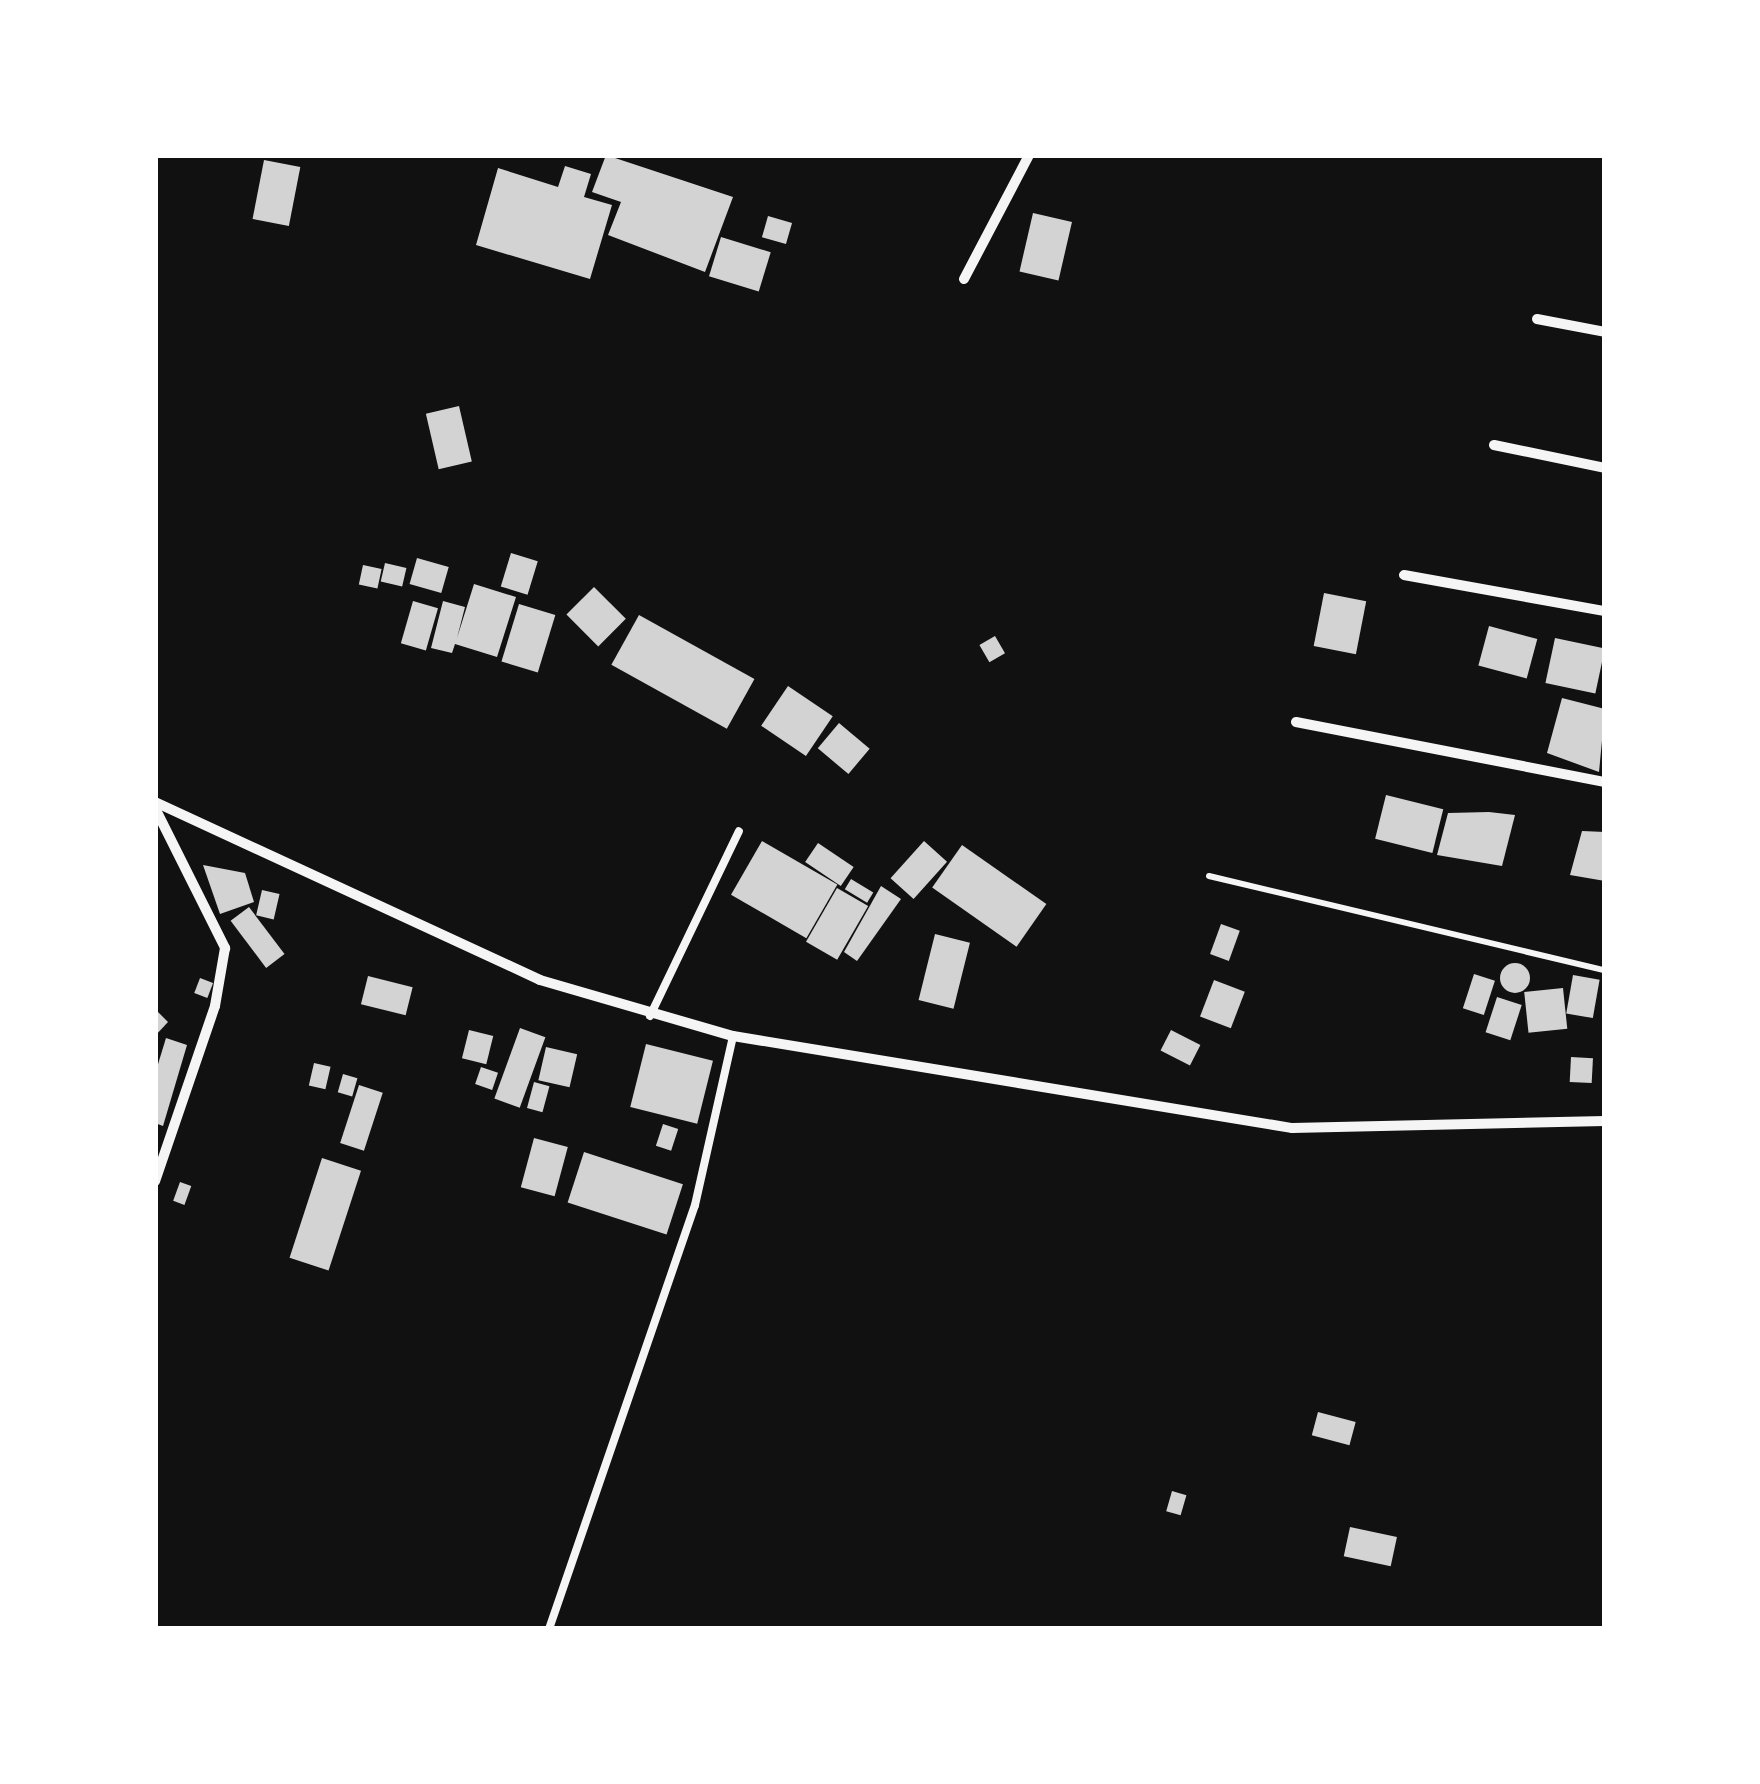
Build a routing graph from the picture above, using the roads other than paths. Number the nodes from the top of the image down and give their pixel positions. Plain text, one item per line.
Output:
1 (1029, 155) edge
2 (964, 279) dead end
3 (1537, 319) dead end
4 (1605, 332) edge
5 (1494, 445) dead end
6 (1605, 468) edge
7 (1404, 576) dead end
8 (1605, 612) edge
9 (1296, 722) dead end
10 (1605, 782) edge
11 (155, 805) edge
12 (739, 831) dead end
13 (650, 1016) junction
14 (733, 1036) junction
15 (1605, 1121) edge
16 (155, 1181) edge
17 (550, 1629) edge

1 - 2 street
3 - 4 street
5 - 6 street
7 - 8 street
9 - 10 street
11 - 13 street
11 - 16 street
12 - 13 lane
13 - 14 street
14 - 15 street
14 - 17 lane

